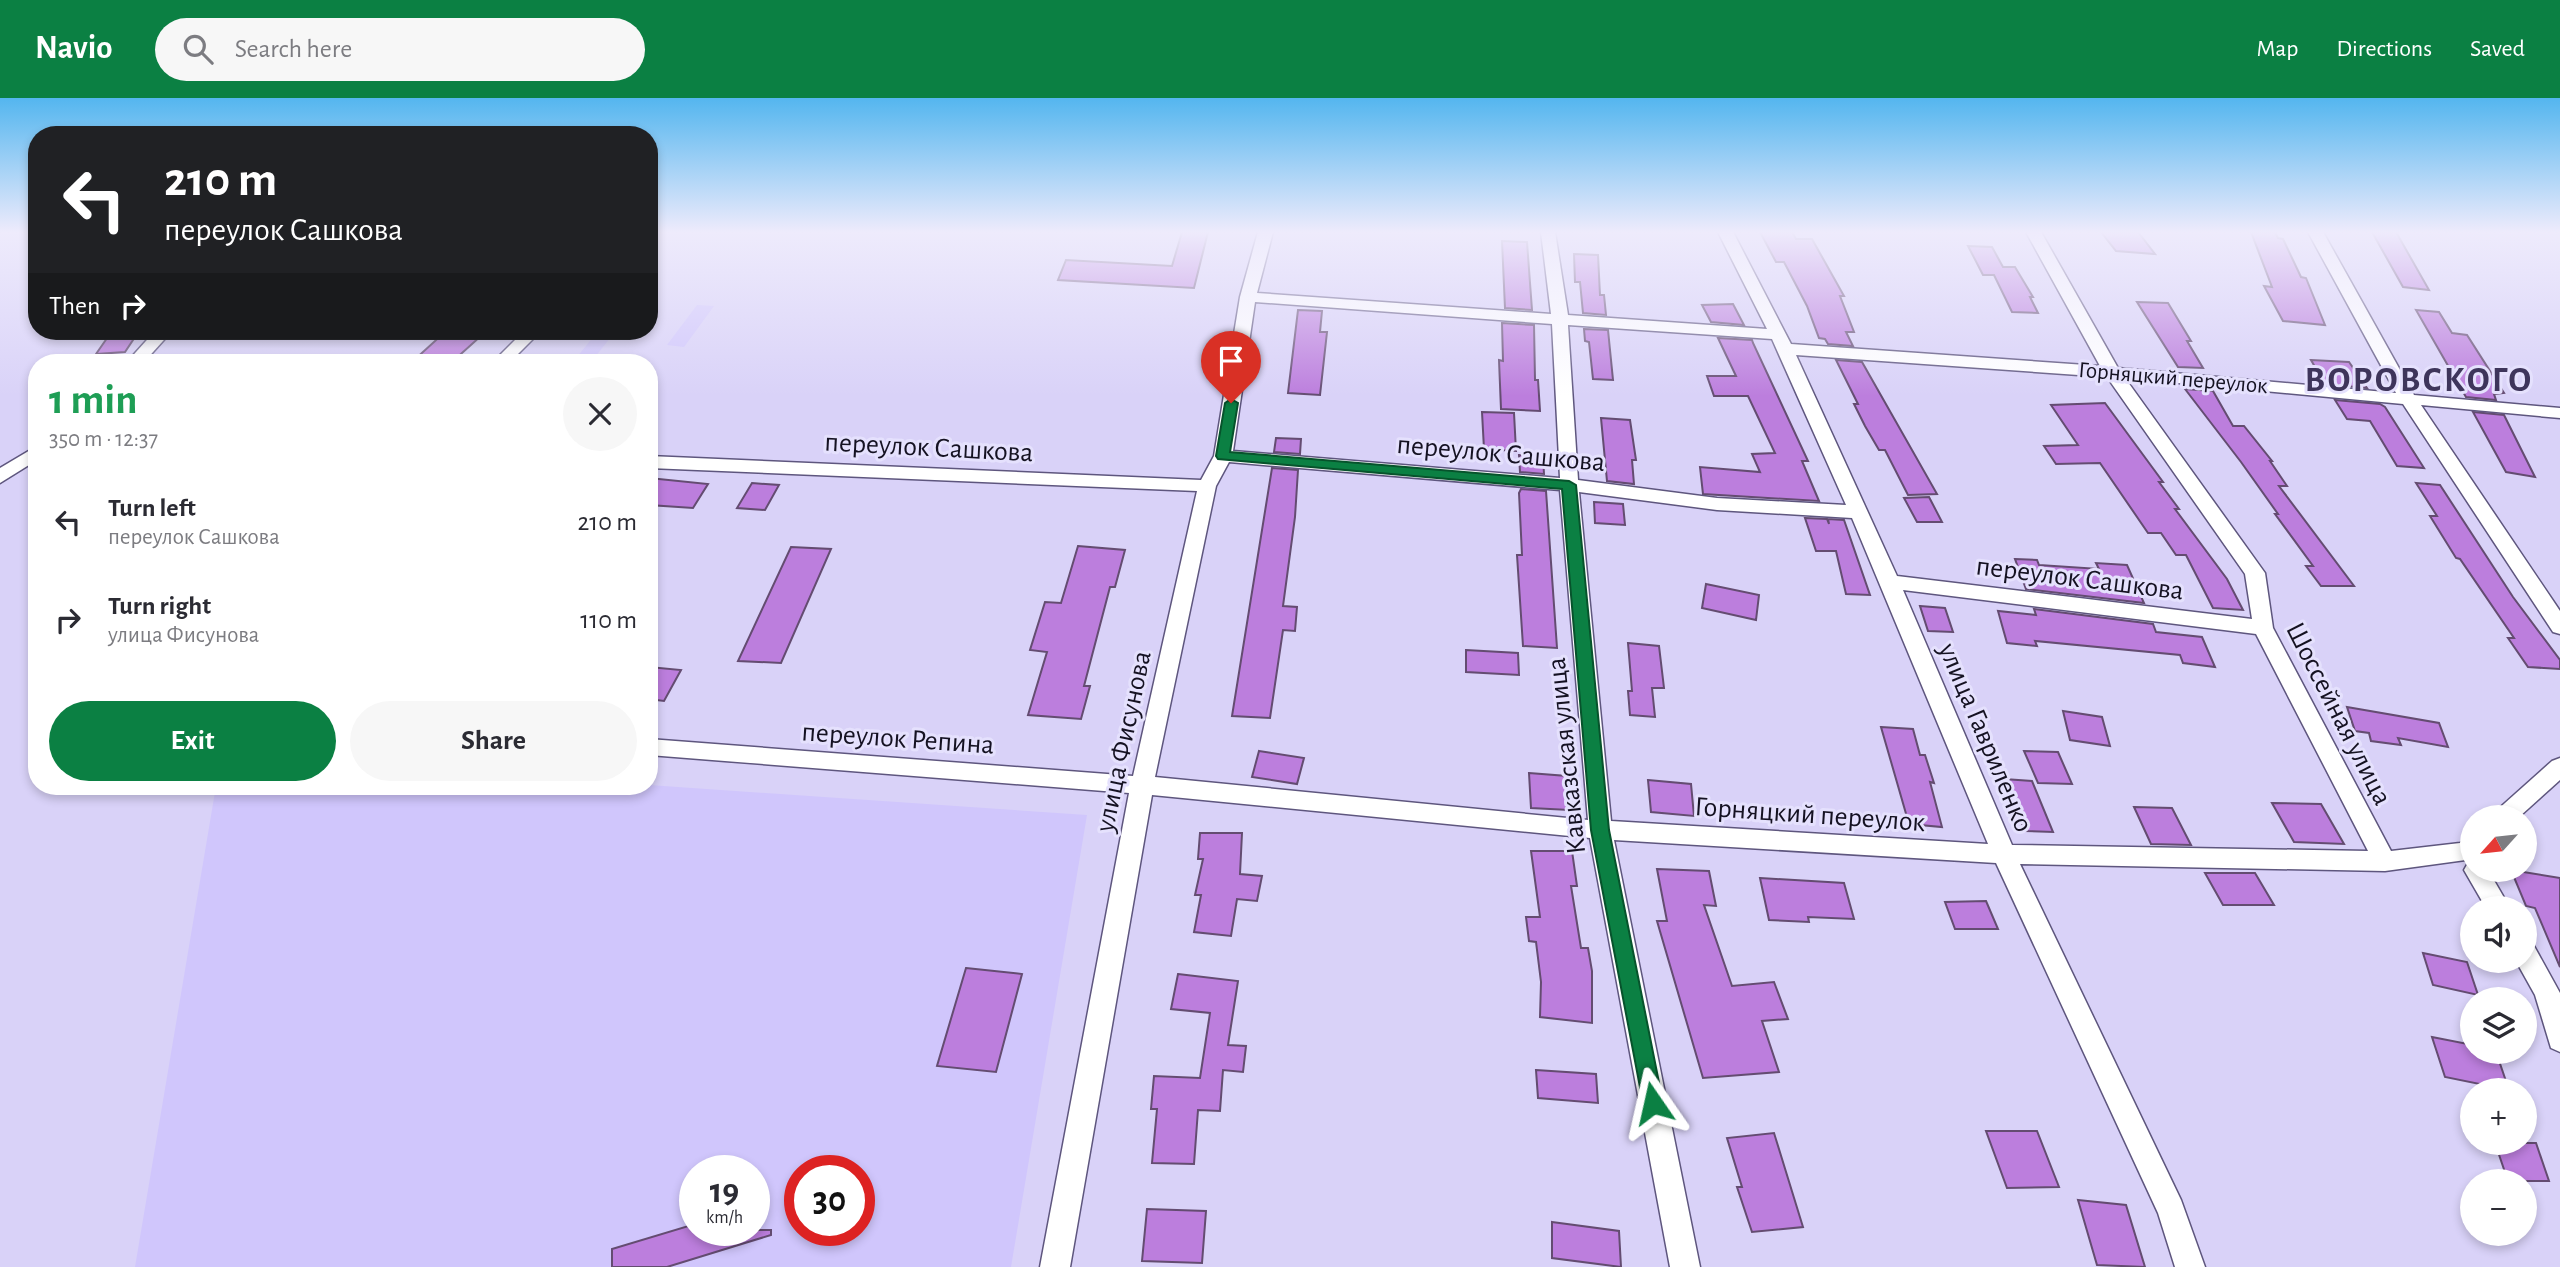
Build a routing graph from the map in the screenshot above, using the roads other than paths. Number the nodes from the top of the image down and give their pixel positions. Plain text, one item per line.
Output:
1 (1251, 287) edge
2 (1556, 287) edge
3 (1753, 287) edge
4 (2064, 287) edge
5 (2345, 287) edge
6 (1248, 297) junction
7 (1560, 318) junction
8 (156, 340) edge
9 (524, 340) edge
10 (1781, 342) junction
11 (142, 354) edge
12 (509, 354) edge
13 (2112, 372) junction
14 (2407, 397) junction
15 (2560, 413) edge
16 (1223, 456) junction
17 (28, 458) edge
18 (658, 462) edge
19 (1, 477) edge
20 (1569, 485) junction
21 (1207, 486) junction
22 (1858, 512) junction
23 (1890, 582) junction
24 (2560, 626) edge
25 (2263, 628) junction
26 (658, 748) edge
27 (2560, 767) edge
28 (1142, 785) junction
29 (2517, 805) edge
30 (1600, 830) junction
31 (2004, 854) junction
32 (2460, 859) edge
33 (2385, 862) junction
34 (2536, 973) edge
35 (2560, 1040) edge
36 (1055, 1267) edge
37 (1685, 1267) edge
38 (2190, 1267) edge

1 - 6 street, улица Фисунова
2 - 7 street, Кавказская улица
3 - 10 street, улица Гавриленко
4 - 13 street, Шоссейная улица
5 - 14 street
6 - 7 street, Горняцкий переулок
6 - 16 street, улица Фисунова
7 - 10 street, Горняцкий переулок
7 - 20 street, Кавказская улица
8 - 11 street
9 - 12 street
10 - 13 street, Горняцкий переулок
10 - 22 street, улица Гавриленко
13 - 14 street, Горняцкий переулок
13 - 25 street, Шоссейная улица
14 - 15 street, Горняцкий переулок
14 - 24 street
16 - 20 street, переулок Сашкова
16 - 21 street, улица Фисунова
17 - 19 street
18 - 21 street, переулок Сашкова
20 - 22 street, переулок Сашкова
20 - 30 street, Кавказская улица
21 - 28 street, улица Фисунова
22 - 23 street, улица Гавриленко
23 - 25 street, переулок Сашкова
23 - 31 street, улица Гавриленко
25 - 33 street, Шоссейная улица
26 - 28 street, переулок Репина
27 - 29 street
28 - 30 street, Горняцкий переулок
28 - 36 street, улица Фисунова
30 - 31 street, Горняцкий переулок
30 - 37 street, Кавказская улица
31 - 33 street, Горняцкий переулок
31 - 38 street, улица Гавриленко
32 - 33 street, Горняцкий переулок
34 - 35 street

